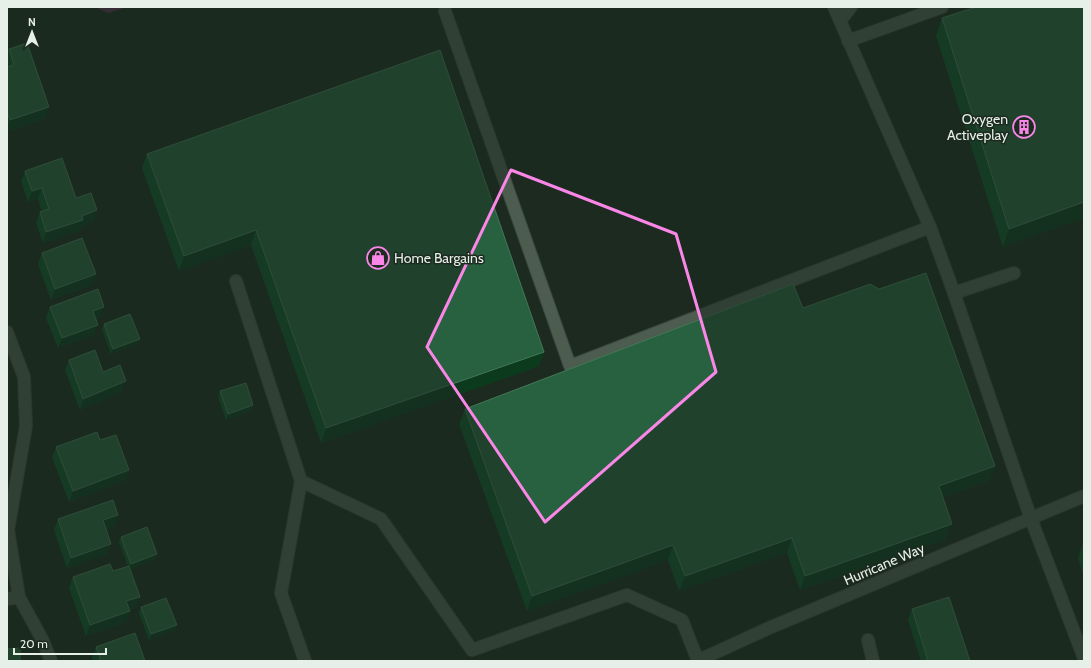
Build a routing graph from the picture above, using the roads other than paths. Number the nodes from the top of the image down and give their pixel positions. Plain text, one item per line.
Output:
1 (834, 7) edge
2 (852, 7) edge
3 (942, 7) edge
4 (445, 11) dead end
5 (840, 21) junction
6 (848, 41) junction
7 (930, 227) junction
8 (1014, 273) dead end
9 (236, 281) dead end
10 (954, 293) junction
11 (7, 332) edge
12 (301, 481) junction
13 (1084, 496) edge
14 (1031, 519) junction
15 (19, 597) junction
16 (7, 599) edge
17 (868, 640) dead end
18 (1084, 658) edge
19 (51, 661) edge
20 (305, 661) edge
21 (697, 661) edge
22 (873, 661) edge

1 - 5 street
2 - 5 street
3 - 6 street
4 - 7 street
5 - 6 street
6 - 7 street
7 - 10 street
8 - 10 street
9 - 12 street
10 - 14 street
11 - 15 street
12 - 20 street
12 - 21 street
13 - 14 street, Hurricane Way
14 - 18 street
14 - 21 street, Hurricane Way
15 - 16 street
15 - 19 street
17 - 22 street

